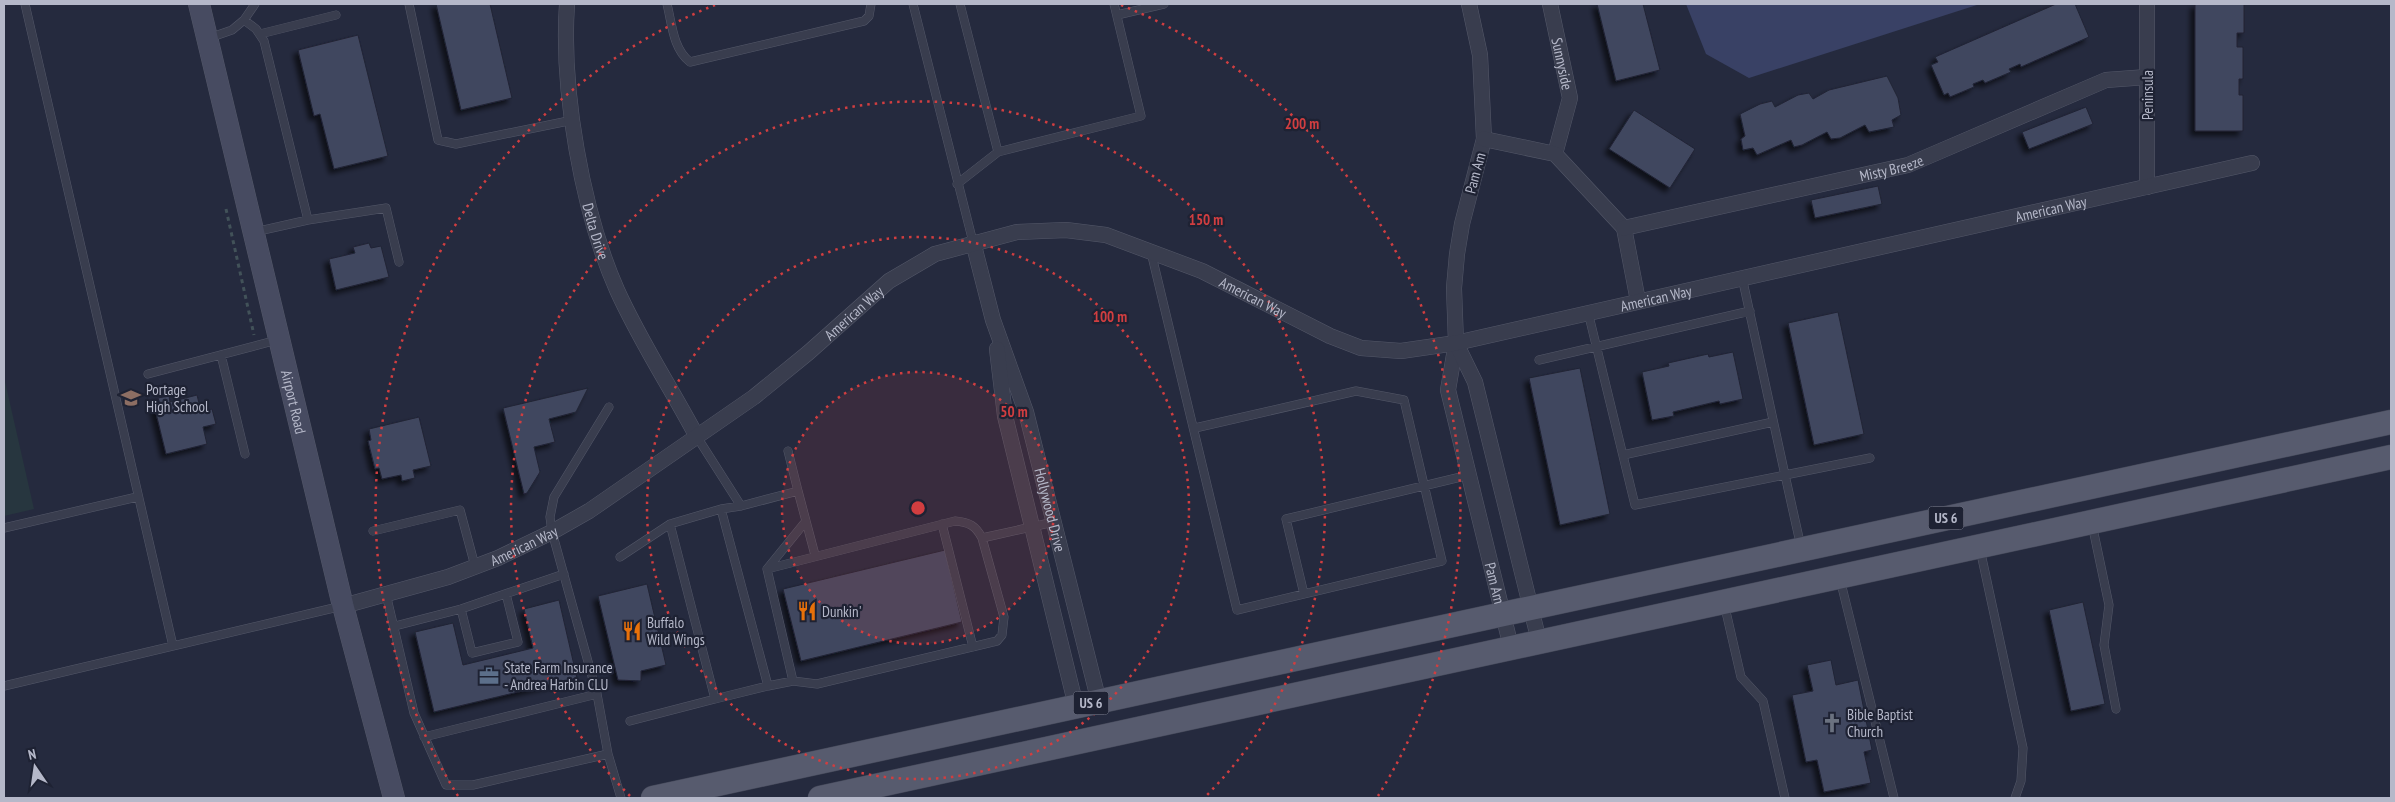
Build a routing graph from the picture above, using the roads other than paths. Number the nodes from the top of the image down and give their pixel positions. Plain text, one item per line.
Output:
1 (25, 4) edge
2 (199, 4) edge
3 (256, 4) edge
4 (409, 4) edge
5 (567, 4) edge
6 (667, 4) edge
7 (871, 4) edge
8 (913, 4) edge
9 (960, 4) edge
10 (1114, 4) edge
11 (1164, 4) edge
12 (1469, 4) edge
13 (1550, 4) edge
14 (2147, 4) edge
15 (336, 15) dead end
16 (1116, 15) junction
17 (244, 20) junction
18 (260, 34) junction
19 (209, 38) junction
20 (2147, 77) junction
21 (572, 120) junction
22 (1484, 139) junction
23 (998, 152) junction
24 (1555, 154) junction
25 (2252, 164) dead end
26 (957, 184) junction
27 (2148, 187) junction
28 (308, 220) junction
29 (1624, 228) junction
30 (254, 232) junction
31 (973, 242) junction
32 (1151, 250) junction
33 (399, 262) dead end
34 (1742, 277) junction
35 (1638, 301) junction
36 (1750, 311) junction
37 (1588, 312) junction
38 (993, 320) junction
39 (279, 340) junction
40 (1456, 343) junction
41 (1596, 346) junction
42 (221, 355) junction
43 (1538, 360) dead end
44 (148, 374) dead end
45 (609, 407) dead end
46 (1773, 422) junction
47 (2391, 422) edge
48 (1195, 428) junction
49 (697, 437) junction
50 (788, 451) dead end
51 (245, 454) dead end
52 (1623, 455) junction
53 (2391, 457) edge
54 (1870, 458) dead end
55 (1469, 476) junction
56 (1785, 476) junction
57 (1425, 485) junction
58 (798, 491) junction
59 (138, 497) junction
60 (741, 506) junction
61 (721, 509) junction
62 (806, 521) junction
63 (1054, 522) junction
64 (2092, 522) junction
65 (670, 524) junction
66 (942, 524) junction
67 (1032, 526) junction
68 (4, 528) edge
69 (373, 531) dead end
70 (552, 532) junction
71 (982, 538) junction
72 (1980, 546) junction
73 (1801, 549) junction
74 (815, 555) junction
75 (620, 557) dead end
76 (475, 566) junction
77 (767, 568) junction
78 (564, 574) junction
79 (1840, 576) junction
80 (386, 594) junction
81 (506, 594) junction
82 (1304, 594) junction
83 (1724, 602) junction
84 (343, 606) junction
85 (1530, 607) junction
86 (461, 609) junction
87 (1502, 614) junction
88 (394, 626) junction
89 (1539, 641) junction
90 (172, 646) junction
91 (973, 647) junction
92 (1511, 647) junction
93 (793, 681) junction
94 (4, 686) edge
95 (768, 686) junction
96 (597, 694) junction
97 (715, 699) junction
98 (1087, 704) junction
99 (2116, 709) dead end
100 (630, 721) dead end
101 (424, 737) junction
102 (608, 754) junction
103 (394, 798) edge
104 (621, 798) edge
105 (653, 798) edge
106 (820, 798) edge
107 (1785, 798) edge
108 (1894, 798) edge
109 (2015, 798) edge

1 - 59 lane
2 - 19 main road, Airport Road
3 - 17 lane
4 - 21 lane
5 - 21 street, Delta Drive
6 - 7 lane
8 - 26 lane
9 - 23 lane
10 - 16 lane
11 - 16 lane
12 - 22 street, Pam Am
13 - 24 street, Sunnyside
14 - 20 street, Peninsula
15 - 18 lane
16 - 23 lane
17 - 18 lane
17 - 19 lane
18 - 28 lane
19 - 30 main road, Airport Road
20 - 27 street, Peninsula
20 - 29 street, Misty Breeze
21 - 49 street, Delta Drive
22 - 24 street
22 - 40 street, Pam Am
23 - 26 lane
24 - 29 street
25 - 27 street, American Way
26 - 31 lane
27 - 34 street, American Way
28 - 30 lane
28 - 33 lane
29 - 35 street
30 - 39 main road, Airport Road
31 - 32 street, American Way
31 - 38 street, Hollywood Drive
31 - 49 street, American Way
32 - 40 street, American Way
32 - 48 lane
34 - 35 street, American Way
34 - 36 lane
35 - 37 street, American Way
36 - 41 lane
36 - 46 lane
37 - 40 street, American Way
37 - 41 lane
38 - 63 street, Hollywood Drive
38 - 67 street, Hollywood Drive
39 - 42 lane
39 - 84 main road, Airport Road
40 - 55 street, Pam Am
40 - 85 street, Pam Am
41 - 43 lane
41 - 52 lane
42 - 44 lane
42 - 51 lane
45 - 70 lane
46 - 52 lane
46 - 56 lane
47 - 73 main road, US 6
48 - 57 lane
48 - 82 lane
49 - 60 lane
49 - 70 street, American Way
50 - 58 lane
52 - 56 lane
53 - 64 main road, US 6
54 - 56 lane
55 - 57 lane
55 - 87 street, Pam Am
56 - 73 lane
57 - 82 lane
57 - 82 lane
58 - 60 lane
58 - 62 lane
59 - 68 lane
59 - 90 lane
60 - 61 lane
61 - 65 lane
61 - 95 lane
62 - 74 lane
62 - 77 lane
63 - 67 lane
63 - 98 street, Hollywood Drive
64 - 72 main road, US 6
64 - 99 lane
65 - 75 lane
65 - 97 lane
66 - 71 lane
66 - 74 lane
66 - 91 lane
67 - 71 lane
67 - 98 street, Hollywood Drive
69 - 76 lane
70 - 76 street, American Way
70 - 78 lane
71 - 91 lane
72 - 79 main road, US 6
72 - 109 lane
73 - 85 main road, US 6
74 - 77 lane
76 - 80 street, American Way
77 - 93 lane
78 - 81 lane
78 - 96 lane
79 - 83 main road, US 6
79 - 108 lane
80 - 84 street, American Way
80 - 88 lane
81 - 86 lane
81 - 86 lane
83 - 89 main road, US 6
83 - 107 lane
84 - 90 lane
84 - 103 main road, Airport Road
85 - 87 main road, US 6
85 - 89 street, Pam Am
86 - 88 lane
87 - 92 street, Pam Am
87 - 98 main road, US 6 / US 6
88 - 101 lane
89 - 92 main road, US 6
90 - 94 lane
91 - 93 lane
92 - 106 main road, US 6
93 - 95 lane
95 - 97 lane
96 - 101 lane
96 - 102 lane
97 - 100 lane
98 - 105 main road, US 6 / US 6
101 - 102 lane
102 - 104 lane

